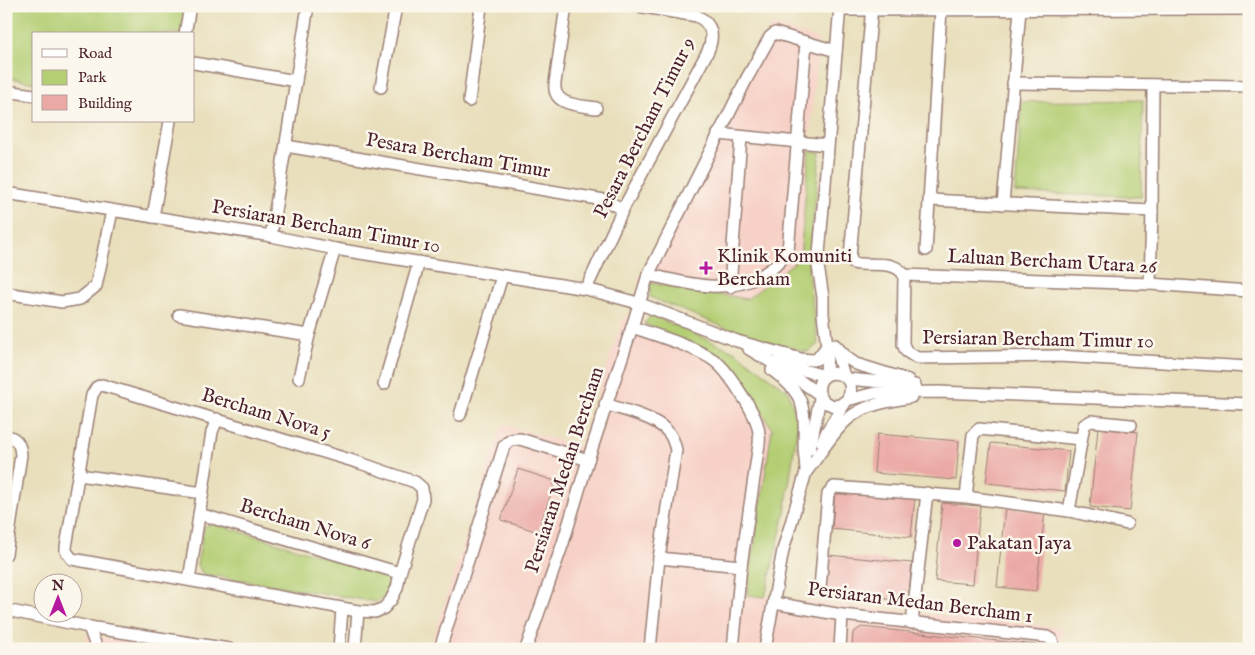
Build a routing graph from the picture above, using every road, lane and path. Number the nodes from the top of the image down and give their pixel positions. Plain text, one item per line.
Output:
1 (190, 6) edge
2 (308, 6) edge
3 (396, 6) edge
4 (481, 6) edge
5 (566, 6) edge
6 (638, 6) edge
7 (840, 8) edge
8 (872, 8) edge
9 (1204, 8) edge
10 (1249, 9) edge
11 (941, 10) junction
12 (1020, 10) junction
13 (185, 32) edge
14 (806, 43) junction
15 (836, 51) junction
16 (195, 63) edge
17 (296, 81) junction
18 (1013, 83) junction
19 (1153, 85) junction
20 (1249, 86) edge
21 (382, 87) dead end
22 (6, 91) edge
23 (32, 95) edge
24 (469, 101) dead end
25 (596, 108) dead end
26 (170, 122) edge
27 (718, 134) junction
28 (741, 137) junction
29 (796, 142) junction
30 (828, 145) junction
31 (286, 146) junction
32 (6, 193) edge
33 (930, 200) junction
34 (1003, 204) junction
35 (623, 209) junction
36 (112, 211) junction
37 (1152, 211) junction
38 (153, 217) junction
39 (271, 236) junction
40 (335, 249) junction
41 (926, 250) dead end
42 (419, 262) junction
43 (648, 275) junction
44 (904, 275) junction
45 (502, 276) junction
46 (1150, 284) junction
47 (730, 287) junction
48 (586, 289) junction
49 (1249, 291) edge
50 (6, 293) edge
51 (638, 303) junction
52 (179, 314) dead end
53 (632, 327) junction
54 (309, 335) junction
55 (831, 346) junction
56 (758, 351) junction
57 (1249, 367) edge
58 (826, 376) junction
59 (299, 378) dead end
60 (846, 378) junction
61 (384, 384) dead end
62 (924, 386) junction
63 (938, 392) junction
64 (820, 396) junction
65 (1249, 399) edge
66 (846, 402) junction
67 (605, 404) junction
68 (1249, 404) edge
69 (460, 415) dead end
70 (217, 419) junction
71 (1131, 425) dead end
72 (6, 435) edge
73 (1081, 439) junction
74 (588, 460) junction
75 (808, 467) junction
76 (79, 475) junction
77 (202, 493) junction
78 (927, 493) junction
79 (966, 497) junction
80 (1069, 511) junction
81 (199, 514) junction
82 (1127, 524) dead end
83 (6, 554) edge
84 (659, 558) junction
85 (742, 566) junction
86 (400, 573) junction
87 (189, 580) junction
88 (820, 588) dead end
89 (774, 603) junction
90 (342, 609) junction
91 (6, 610) edge
92 (358, 611) junction
93 (842, 615) junction
94 (912, 623) junction
95 (89, 627) junction
96 (770, 630) junction
97 (98, 649) edge
98 (229, 649) edge
99 (339, 649) edge
100 (356, 649) edge
101 (440, 649) edge
102 (526, 649) edge
103 (650, 649) edge
104 (733, 649) edge
105 (765, 649) edge
106 (771, 649) edge
107 (840, 649) edge
108 (1054, 649) edge

1 - 13 street
2 - 17 street
3 - 21 street
4 - 24 street
5 - 25 street
6 - 35 street, Pesara Bercham Timur 9
7 - 8 street
7 - 15 street
8 - 11 street
8 - 44 street, Laluan Bercham Utara 26
9 - 10 street
9 - 12 street
11 - 12 street
11 - 33 street
12 - 18 street
14 - 15 street
14 - 27 street, Persiaran Medan Bercham
14 - 29 street
15 - 30 street
16 - 17 street
17 - 31 street
18 - 19 street
18 - 34 street
19 - 20 street
19 - 37 street
22 - 23 street
26 - 38 street
27 - 28 street
27 - 43 street, Persiaran Medan Bercham
28 - 29 street
28 - 47 street
29 - 30 street
29 - 47 street
30 - 55 street
31 - 35 street, Pesara Bercham Timur
31 - 39 street
32 - 36 street, Persiaran Bercham Timur 10
33 - 34 street
33 - 41 street
34 - 37 street
35 - 48 street, Pesara Bercham Timur 9
36 - 38 street, Persiaran Bercham Timur 10
36 - 50 street
37 - 46 street
38 - 39 street, Persiaran Bercham Timur 10
39 - 40 street, Persiaran Bercham Timur 10
40 - 42 street, Persiaran Bercham Timur 10
40 - 54 street
42 - 45 street, Persiaran Bercham Timur 10
42 - 61 street
43 - 47 street
43 - 51 street, Persiaran Medan Bercham
44 - 46 street, Laluan Bercham Utara 26
44 - 57 street, Persiaran Bercham Timur 10
45 - 48 street, Persiaran Bercham Timur 10
45 - 69 street
46 - 49 street, Laluan Bercham Utara 26
48 - 51 street, Persiaran Bercham Timur 10
51 - 53 street, Persiaran Medan Bercham
51 - 56 street, Persiaran Bercham Timur 10
52 - 54 street
53 - 67 street, Persiaran Medan Bercham
53 - 85 street
54 - 59 street
55 - 56 street
55 - 58 street
55 - 60 street
55 - 62 street
56 - 58 street
56 - 64 street
56 - 75 street
58 - 60 street
58 - 64 street
60 - 62 street
60 - 66 street
62 - 65 street
63 - 66 street
63 - 68 street
63 - 75 street
64 - 66 street
64 - 75 street
66 - 75 street
67 - 74 street, Persiaran Medan Bercham
67 - 84 street
70 - 76 street, Bercham Nova 5
70 - 77 street
70 - 86 street, Bercham Nova 5
71 - 73 street
72 - 83 street
73 - 79 street
73 - 80 street
74 - 101 street
74 - 102 street, Persiaran Medan Bercham
75 - 89 street
76 - 77 street
76 - 87 street
77 - 81 street
78 - 79 street
78 - 88 street
78 - 94 street
79 - 80 street
80 - 82 street
81 - 86 street, Bercham Nova 6
81 - 87 street
84 - 85 street
84 - 103 street
85 - 104 street
86 - 92 street
87 - 90 street
89 - 93 street, Persiaran Medan Bercham 1
89 - 96 street
90 - 92 street
90 - 99 street
91 - 95 street
92 - 100 street
93 - 94 street, Persiaran Medan Bercham 1
93 - 107 street
94 - 108 street, Persiaran Medan Bercham 1
95 - 97 street
95 - 98 street
96 - 105 street
96 - 106 street

